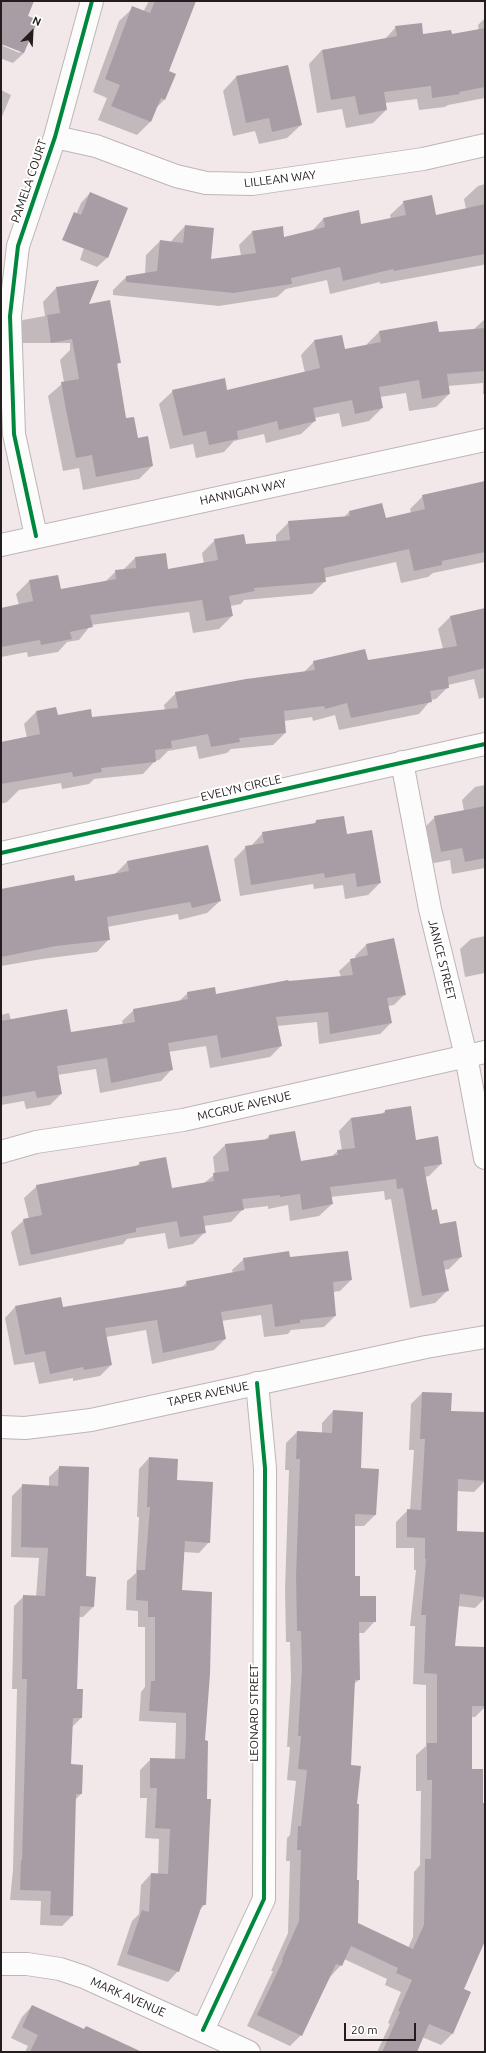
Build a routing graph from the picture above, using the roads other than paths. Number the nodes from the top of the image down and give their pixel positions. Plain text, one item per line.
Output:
1 (92, 1) edge
2 (55, 137) junction
3 (485, 145) edge
4 (485, 440) edge
5 (36, 536) junction
6 (1, 545) edge
7 (485, 744) edge
8 (402, 762) junction
9 (1, 853) edge
10 (476, 1054) edge
11 (1, 1152) edge
12 (485, 1158) edge
13 (485, 1337) edge
14 (257, 1383) junction
15 (1, 1427) edge
16 (1, 1964) edge
17 (203, 2030) junction
18 (249, 2052) edge

1 - 2 street, PAMELA COURT
2 - 3 street, LILLEAN WAY
2 - 5 street, PAMELA COURT
4 - 5 street, HANNIGAN WAY
5 - 6 street, HANNIGAN WAY
7 - 8 street, EVELYN CIRCLE
8 - 9 street, EVELYN CIRCLE
8 - 10 street, JANICE STREET
10 - 11 street, MCGRUE AVENUE
10 - 12 street, JANICE STREET
13 - 14 street, TAPER AVENUE
14 - 15 street, TAPER AVENUE
14 - 17 street, LEONARD STREET
16 - 17 street, MARK AVENUE
17 - 18 street, MARK AVENUE

